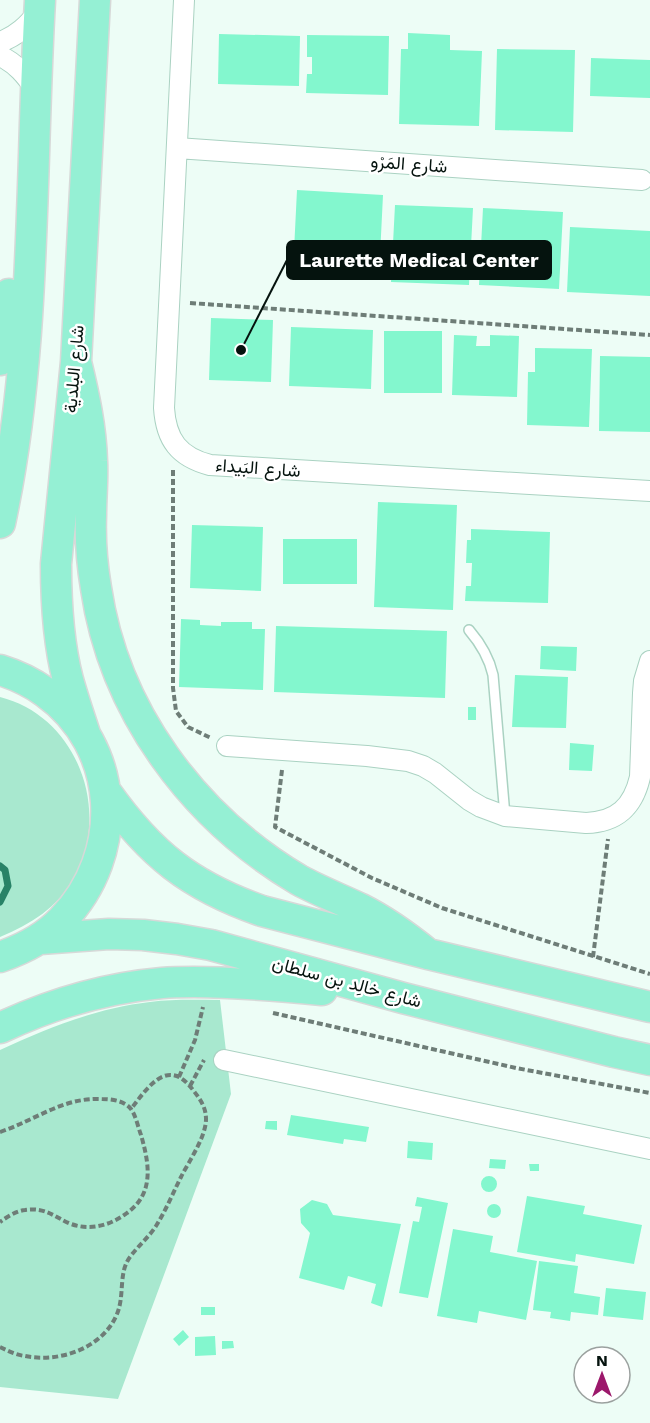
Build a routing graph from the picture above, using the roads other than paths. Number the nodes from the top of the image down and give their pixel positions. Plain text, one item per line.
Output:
1 (184, 0) edge
2 (98, 3) edge
3 (39, 5) edge
4 (0, 42) edge
5 (0, 56) edge
6 (36, 90) junction
7 (177, 148) junction
8 (642, 180) dead end
9 (31, 220) junction
10 (0, 360) edge
11 (76, 362) junction
12 (650, 491) edge
13 (0, 523) edge
14 (469, 630) dead end
15 (650, 661) edge
16 (0, 670) edge
17 (85, 734) junction
18 (227, 746) road end
19 (106, 792) junction
20 (505, 816) junction
21 (40, 939) junction
22 (428, 954) junction
23 (0, 957) edge
24 (403, 998) junction
25 (650, 1007) edge
26 (0, 1028) edge
27 (224, 1060) dead end
28 (650, 1060) edge
29 (650, 1149) edge

1 - 7 street
2 - 11 main road, شارع البلدية
3 - 4 street
3 - 6 main road
5 - 6 street
6 - 9 main road
7 - 8 street, شارع المَرْو
7 - 12 street, شارع البَيداء
9 - 10 main road
9 - 13 main road
11 - 17 main road, شارع البلدية
11 - 22 main road
14 - 20 lane
15 - 20 street
16 - 17 main road
17 - 19 main road
18 - 20 street
19 - 21 main road
19 - 22 main road
21 - 23 main road
21 - 24 main road, شارع خالِد بن سلطان
22 - 25 main road
24 - 26 main road
24 - 28 main road, شارع خالِد بن سلطان
27 - 29 street

